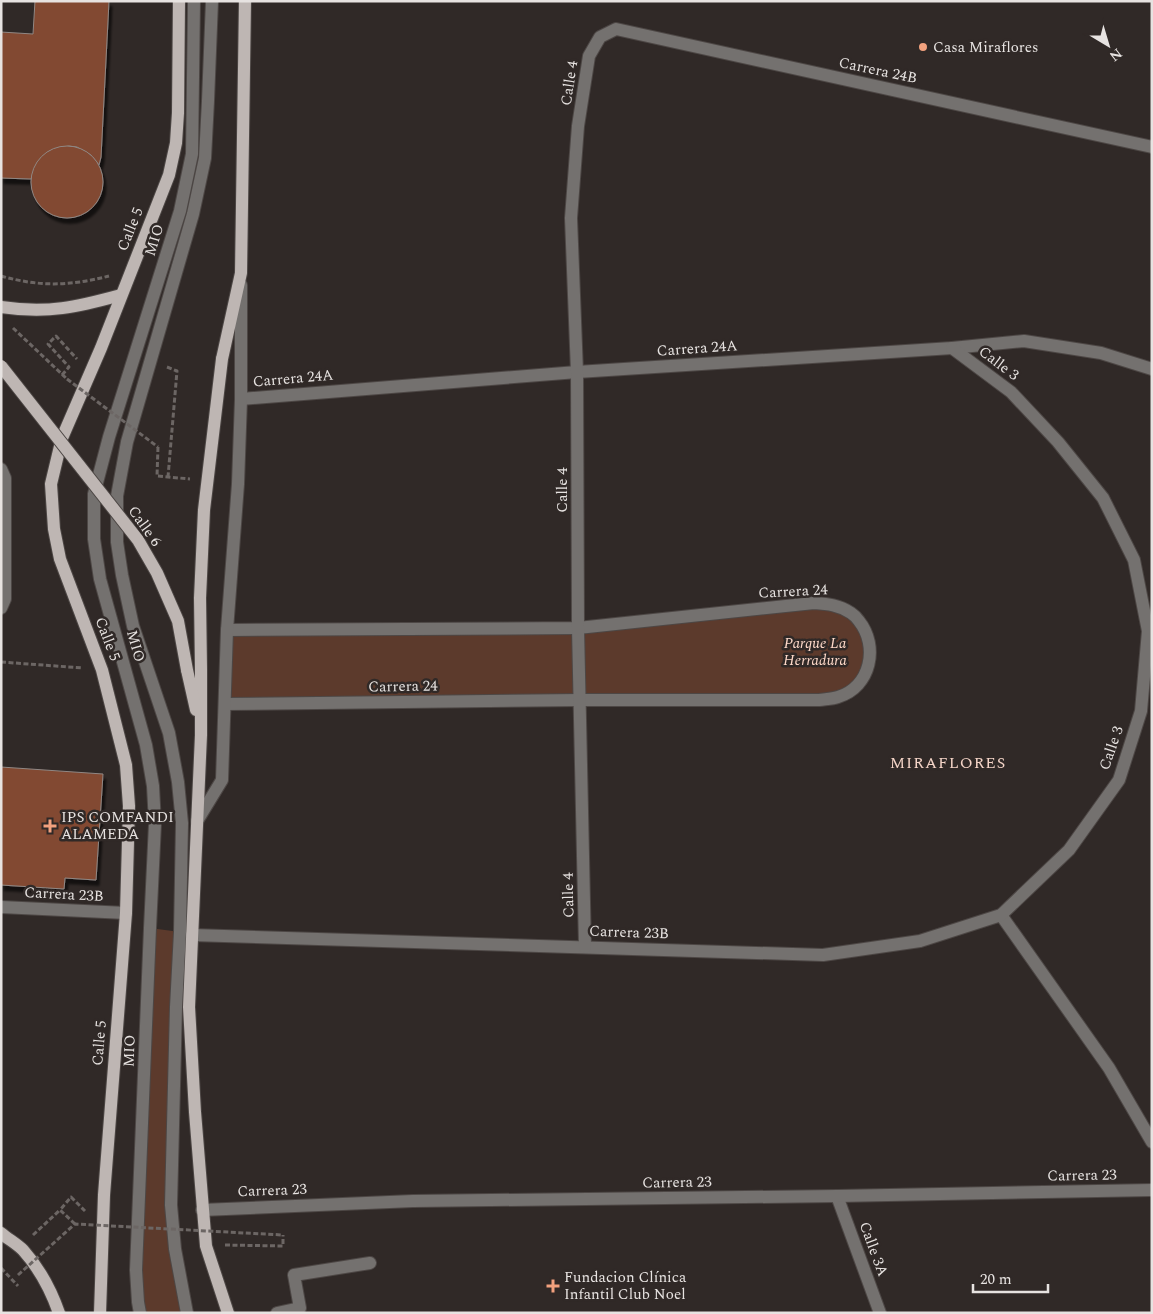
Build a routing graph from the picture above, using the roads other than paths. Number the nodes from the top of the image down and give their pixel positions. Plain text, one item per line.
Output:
1 (179, 1) edge
2 (194, 1) edge
3 (212, 1) edge
4 (245, 1) edge
5 (600, 36) joint
6 (1152, 147) edge
7 (241, 273) junction
8 (121, 295) junction
9 (1, 307) edge
10 (952, 348) junction
11 (1, 366) edge
12 (1152, 370) edge
13 (577, 372) junction
14 (241, 399) junction
15 (1, 468) edge
16 (1, 608) edge
17 (578, 628) junction
18 (227, 630) junction
19 (581, 700) junction
20 (226, 704) junction
21 (201, 735) junction
22 (197, 821) junction
23 (1, 907) edge
24 (126, 913) junction
25 (1001, 915) junction
26 (192, 935) junction
27 (585, 947) junction
28 (1152, 1142) edge
29 (1152, 1190) edge
30 (837, 1196) junction
31 (202, 1210) junction
32 (1, 1233) edge
33 (370, 1263) dead end
34 (59, 1313) edge
35 (100, 1313) edge
36 (140, 1313) edge
37 (187, 1313) edge
38 (228, 1313) edge
39 (277, 1313) edge
40 (880, 1313) edge

1 - 8 main road, Calle 5
2 - 36 street, MIO
3 - 37 street, MIO
4 - 7 main road
5 - 6 street, Carrera 24B
5 - 13 street, Calle 4
7 - 14 street
7 - 21 main road, bridge
8 - 9 main road
8 - 24 main road, Calle 5
10 - 12 street, Carrera 24A
10 - 13 street, Carrera 24A
10 - 25 street, Calle 3
11 - 21 main road, Calle 6, bridge
13 - 14 street, Carrera 24A
13 - 17 street, Calle 4
14 - 18 street
15 - 16 street
17 - 18 street, Carrera 24
17 - 19 street, Calle 4
17 - 19 street, Carrera 24
18 - 20 street
19 - 20 street, Carrera 24
19 - 27 street, Calle 4
20 - 22 street
21 - 22 main road
22 - 26 main road
23 - 24 street, Carrera 23B
24 - 35 main road, Calle 5
25 - 27 street, Carrera 23B
25 - 28 street
26 - 27 street, Carrera 23B
26 - 31 main road
29 - 30 street, Carrera 23
30 - 31 street, Carrera 23
30 - 40 street, Calle 3A
31 - 38 main road
32 - 34 main road
33 - 39 street

